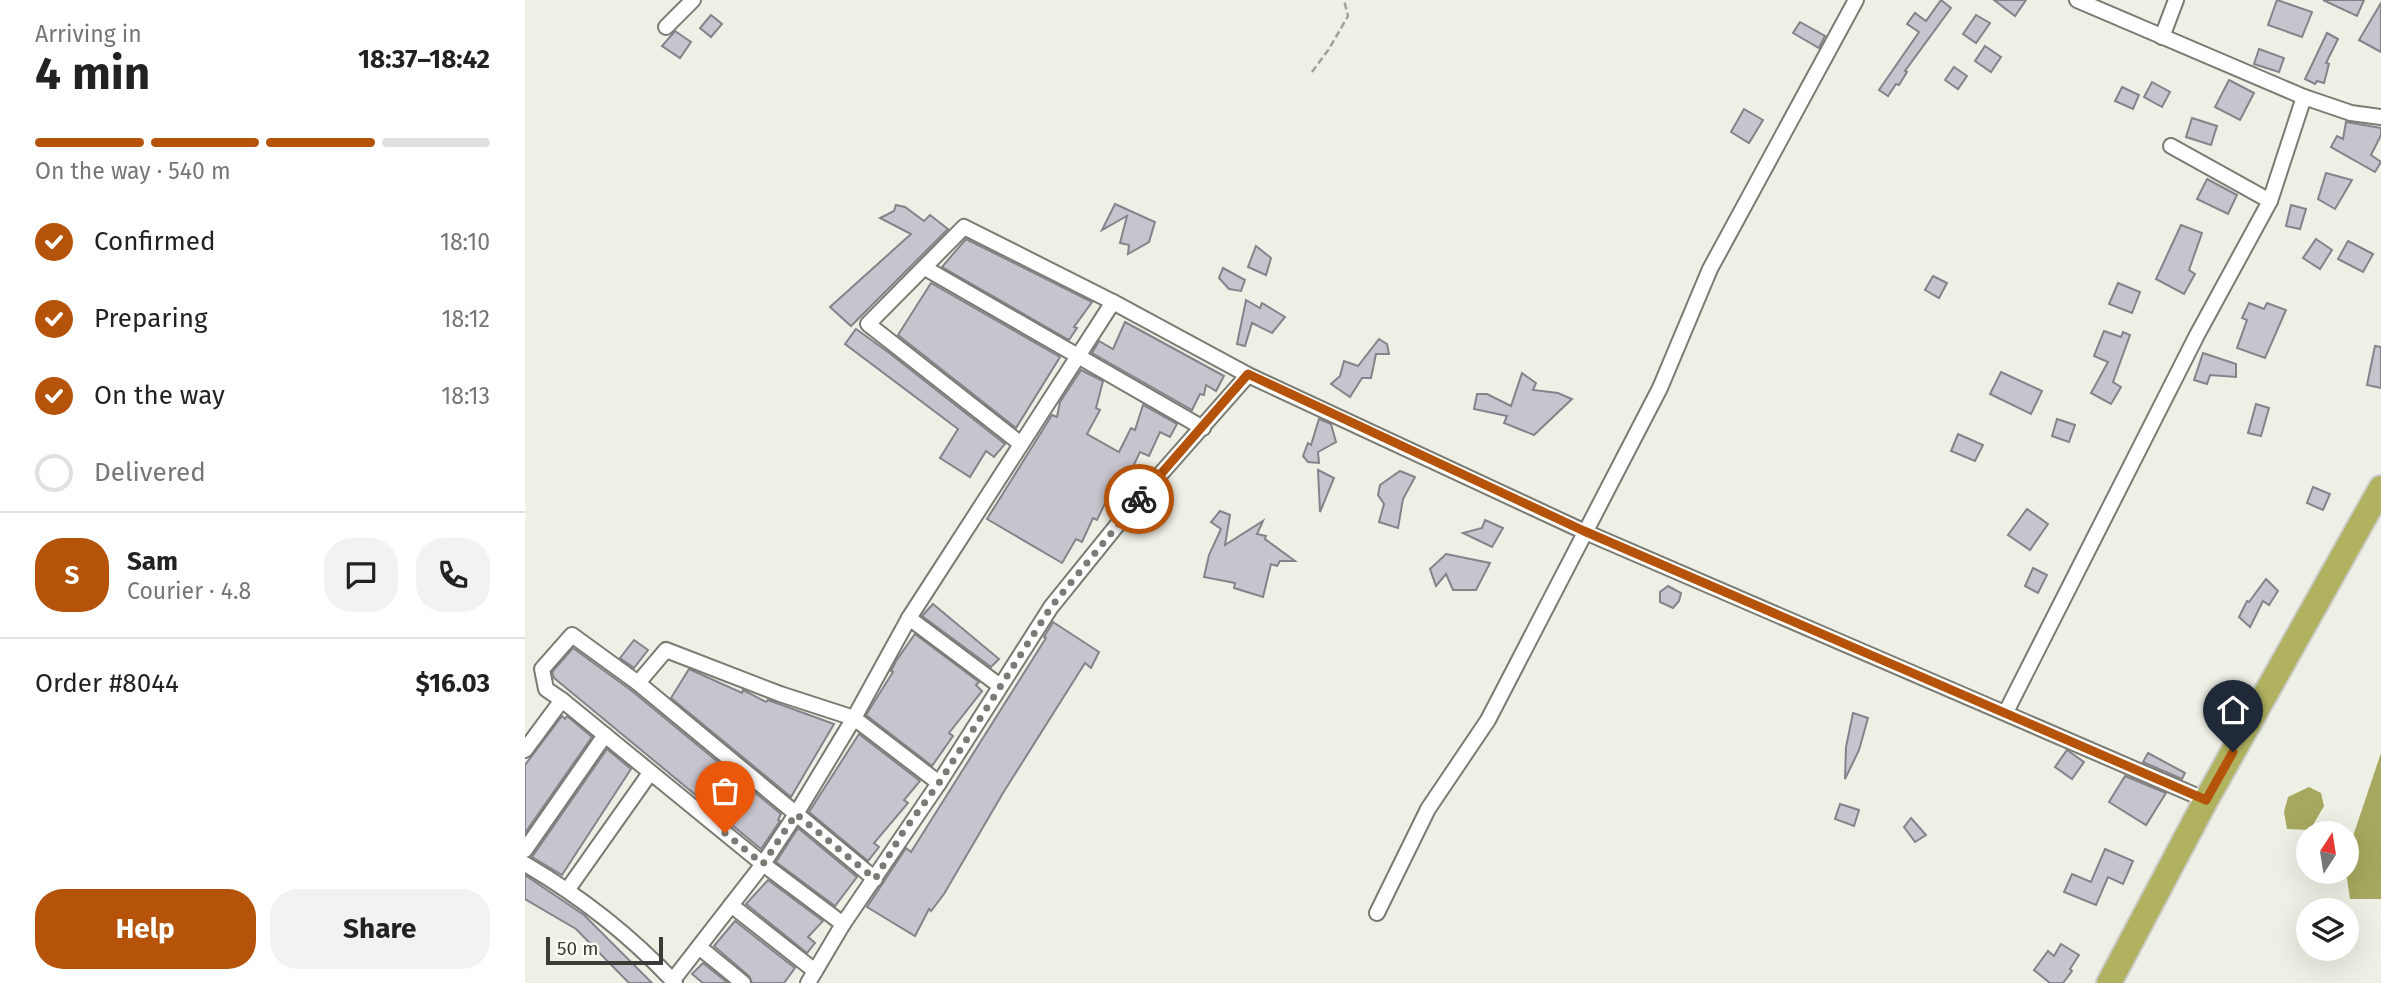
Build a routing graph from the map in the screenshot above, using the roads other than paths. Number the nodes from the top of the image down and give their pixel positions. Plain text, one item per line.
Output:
1 (693, 0) edge
2 (1856, 0) edge
3 (2077, 0) edge
4 (2176, 0) edge
5 (666, 27) dead end
6 (2162, 37) junction
7 (2304, 97) junction
8 (2381, 117) edge
9 (2171, 146) dead end
10 (2270, 201) junction
11 (925, 268) junction
12 (1113, 302) junction
13 (1080, 355) junction
14 (1248, 374) junction
15 (1203, 428) junction
16 (1021, 444) junction
17 (2381, 488) edge
18 (1584, 531) junction
19 (909, 618) junction
20 (638, 683) junction
21 (1000, 686) junction
22 (562, 701) junction
23 (2006, 712) junction
24 (855, 718) junction
25 (605, 735) junction
26 (525, 750) edge
27 (650, 773) junction
28 (939, 783) junction
29 (2206, 800) junction
30 (796, 814) junction
31 (525, 850) edge
32 (525, 864) edge
33 (763, 864) junction
34 (875, 879) junction
35 (568, 889) junction
36 (731, 905) junction
37 (1377, 913) dead end
38 (843, 924) junction
39 (699, 947) junction
40 (812, 977) edge
41 (674, 982) edge
42 (743, 983) edge
43 (2109, 983) edge

1 - 5 street
2 - 18 street
3 - 6 street
4 - 6 street
6 - 7 street
7 - 8 street
7 - 10 street
9 - 10 street
10 - 23 street
11 - 12 street
11 - 13 street
11 - 16 street
12 - 13 street
12 - 14 street
13 - 15 street
13 - 16 street
14 - 15 street
14 - 18 street
15 - 21 street
16 - 19 street
17 - 29 highway
18 - 23 street
18 - 37 street
19 - 21 street
19 - 24 street
20 - 22 street
20 - 24 street
20 - 30 street
21 - 28 street
22 - 25 street
22 - 26 street
23 - 29 street
24 - 28 street
24 - 30 street
25 - 27 street
25 - 31 street
27 - 33 street
27 - 35 street
28 - 34 street
29 - 43 highway
30 - 33 street
30 - 34 street
32 - 35 street
33 - 36 street
33 - 38 street
34 - 38 street
35 - 41 street
36 - 39 street
36 - 40 street
38 - 40 street
39 - 41 street
39 - 42 street

